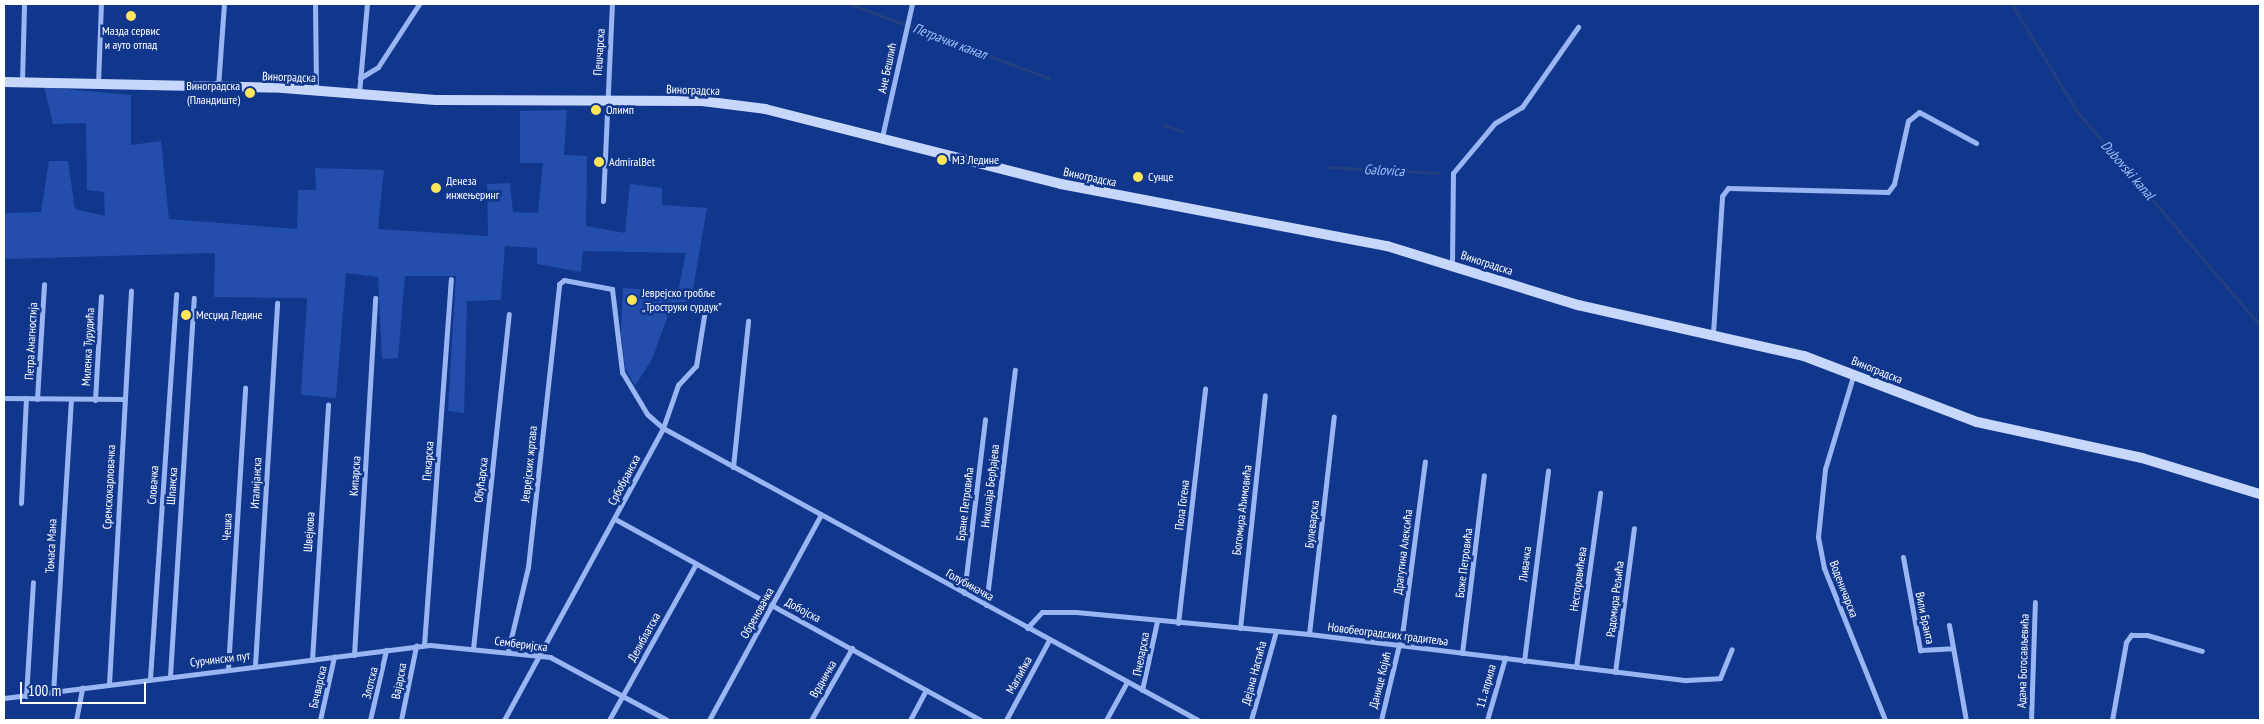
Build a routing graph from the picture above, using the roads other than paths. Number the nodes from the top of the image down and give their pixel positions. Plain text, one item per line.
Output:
1 (24, 4) edge
2 (101, 4) edge
3 (224, 4) edge
4 (315, 4) edge
5 (366, 4) edge
6 (419, 4) edge
7 (612, 4) edge
8 (912, 4) edge
9 (1578, 27) dead end
10 (360, 78) junction
11 (4, 82) edge
12 (22, 82) junction
13 (98, 85) junction
14 (218, 88) junction
15 (316, 90) junction
16 (359, 93) junction
17 (607, 102) junction
18 (882, 138) junction
19 (1976, 143) dead end
20 (603, 201) dead end
21 (1452, 265) junction
22 (451, 279) dead end
23 (44, 284) dead end
24 (131, 291) dead end
25 (176, 294) dead end
26 (101, 296) dead end
27 (194, 298) dead end
28 (375, 298) dead end
29 (277, 303) dead end
30 (705, 310) dead end
31 (509, 314) dead end
32 (748, 320) dead end
33 (1712, 333) junction
34 (1015, 370) dead end
35 (1854, 373) junction
36 (245, 388) dead end
37 (1205, 389) dead end
38 (1265, 395) dead end
39 (4, 398) edge
40 (26, 398) junction
41 (38, 399) junction
42 (71, 400) junction
43 (95, 400) junction
44 (125, 400) junction
45 (328, 405) dead end
46 (1334, 416) dead end
47 (985, 419) dead end
48 (663, 428) junction
49 (1425, 461) dead end
50 (733, 467) junction
51 (1548, 471) dead end
52 (1484, 475) dead end
53 (1600, 493) dead end
54 (2260, 494) edge
55 (22, 503) dead end
56 (821, 515) junction
57 (615, 519) junction
58 (1634, 528) dead end
59 (1903, 557) dead end
60 (696, 564) junction
61 (33, 582) dead end
62 (964, 593) junction
63 (2035, 602) dead end
64 (772, 605) junction
65 (986, 605) junction
66 (1157, 621) junction
67 (1178, 623) junction
68 (1948, 625) dead end
69 (1027, 628) junction
70 (1240, 628) junction
71 (1276, 631) junction
72 (1309, 634) junction
73 (1049, 640) junction
74 (424, 645) junction
75 (1400, 645) junction
76 (416, 646) junction
77 (852, 648) junction
78 (1953, 648) junction
79 (473, 649) junction
80 (1732, 649) dead end
81 (386, 650) junction
82 (508, 651) junction
83 (2202, 651) dead end
84 (1462, 653) junction
85 (354, 655) junction
86 (540, 655) junction
87 (334, 657) junction
88 (1505, 658) junction
89 (312, 660) junction
90 (1524, 660) junction
91 (255, 665) junction
92 (1576, 667) junction
93 (228, 668) junction
94 (1615, 672) junction
95 (170, 676) junction
96 (150, 678) junction
97 (1127, 682) junction
98 (109, 684) junction
99 (82, 688) junction
100 (926, 690) junction
101 (1142, 690) junction
102 (53, 693) junction
103 (622, 695) junction
104 (26, 696) junction
105 (4, 698) edge
106 (76, 720) edge
107 (320, 720) edge
108 (370, 720) edge
109 (401, 720) edge
110 (504, 720) edge
111 (609, 720) edge
112 (667, 720) edge
113 (710, 720) edge
114 (811, 720) edge
115 (910, 720) edge
116 (981, 720) edge
117 (1006, 720) edge
118 (1106, 720) edge
119 (1198, 720) edge
120 (1251, 720) edge
121 (1380, 720) edge
122 (1487, 720) edge
123 (1885, 720) edge
124 (1966, 720) edge
125 (2031, 720) edge
126 (2112, 720) edge

1 - 12 street
2 - 13 street
3 - 14 street
4 - 15 street
5 - 10 street
6 - 10 street
7 - 17 street, Пешчарска
8 - 18 street, Ане Бешлић
9 - 21 street
10 - 16 street
11 - 12 street, Виноградска
12 - 13 street, Виноградска
13 - 14 street, Виноградска
14 - 15 street, Виноградска
15 - 16 street, Виноградска
16 - 17 street, Виноградска
17 - 18 street, Виноградска
17 - 20 street, Пешчарска
18 - 21 street, Виноградска
19 - 33 street
21 - 33 street, Виноградска
22 - 74 street, Пекарска
23 - 41 street, Петра Анагностија
24 - 44 street, Сремскокарловачка
25 - 96 street, Словачка
26 - 43 street, Миленка Турудића
27 - 95 street, Шпанска
28 - 85 street, Кипарска
29 - 91 street, Италијанска
30 - 48 street, Србобранска
31 - 79 street, Обућарска
32 - 50 street
33 - 35 street, Виноградска
34 - 65 street, Николаја Берђајева
35 - 54 street, Виноградска
35 - 123 street, Воденичарска
36 - 93 street, Чешка
37 - 67 street, Пола Гогена
38 - 70 street, Богомира Аћимовића
39 - 40 street
40 - 41 street
40 - 55 street
41 - 42 street
42 - 43 street
42 - 102 street, Томаса Мана
43 - 44 street
44 - 98 street, Сремскокарловачка
45 - 89 street, Швејкова
46 - 72 street, Булеварска
47 - 62 street, Бране Петровића
48 - 50 street, Голубиначка
48 - 57 street, Србобранска
48 - 82 street, Јеврејских жртава
49 - 75 street, Драгутина Алексића
50 - 56 street, Голубиначка
51 - 90 street, Ливачка
52 - 84 street, Боже Петровића
53 - 92 street, Несторовићева
56 - 62 street, Голубиначка
56 - 64 street, Обреновачка
57 - 60 street, Добојска
57 - 86 street, Србобранска
58 - 94 street, Радомира Рељића
59 - 78 street, Вили Бранта
60 - 64 street, Добојска
60 - 103 street, Делиблатска
61 - 104 street
62 - 65 street, Голубиначка
63 - 125 street, Адама Богосављевића
64 - 77 street, Добојска
64 - 113 street, Обреновачка
65 - 69 street, Голубиначка
66 - 67 street, Новобеоградских градитеља
66 - 69 street, Новобеоградских градитеља
66 - 101 street, Пчеларска
67 - 70 street, Новобеоградских градитеља
68 - 78 street, Вили Бранта
69 - 73 street, Голубиначка
70 - 71 street, Новобеоградских градитеља
71 - 72 street, Новобеоградских градитеља
71 - 120 street, Дејана Настића
72 - 75 street, Новобеоградских градитеља
73 - 97 street, Голубиначка
73 - 117 street, Маглићка
74 - 76 street, Семберијска
74 - 79 street, Семберијска
75 - 84 street, Новобеоградских градитеља
75 - 121 street, Данице Којић
76 - 81 street, Сурчински пут
76 - 109 street, Вајарска
77 - 100 street, Добојска
77 - 114 street, Врдничка
78 - 124 street, Вили Бранта
79 - 82 street, Семберијска
80 - 94 street, Новобеоградских градитеља
81 - 85 street, Сурчински пут
81 - 108 street, Злотска
82 - 86 street, Семберијска
83 - 126 street
84 - 88 street, Новобеоградских градитеља
85 - 87 street, Сурчински пут
86 - 103 street, Семберијска
86 - 110 street, Србобранска
87 - 89 street, Сурчински пут
87 - 107 street, Бачварска
88 - 90 street, Новобеоградских градитеља
88 - 122 street, 11. априла
89 - 91 street, Сурчински пут
90 - 92 street, Новобеоградских градитеља
91 - 93 street, Сурчински пут
92 - 94 street, Новобеоградских градитеља
93 - 95 street, Сурчински пут
95 - 96 street, Сурчински пут
96 - 98 street, Сурчински пут
97 - 101 street, Голубиначка
97 - 118 street
98 - 99 street, Сурчински пут
99 - 102 street, Сурчински пут
99 - 106 street
100 - 115 street
100 - 116 street, Добојска
101 - 119 street, Голубиначка
102 - 104 street, Сурчински пут
103 - 111 street, Делиблатска
103 - 112 street, Семберијска
104 - 105 street, Сурчински пут

